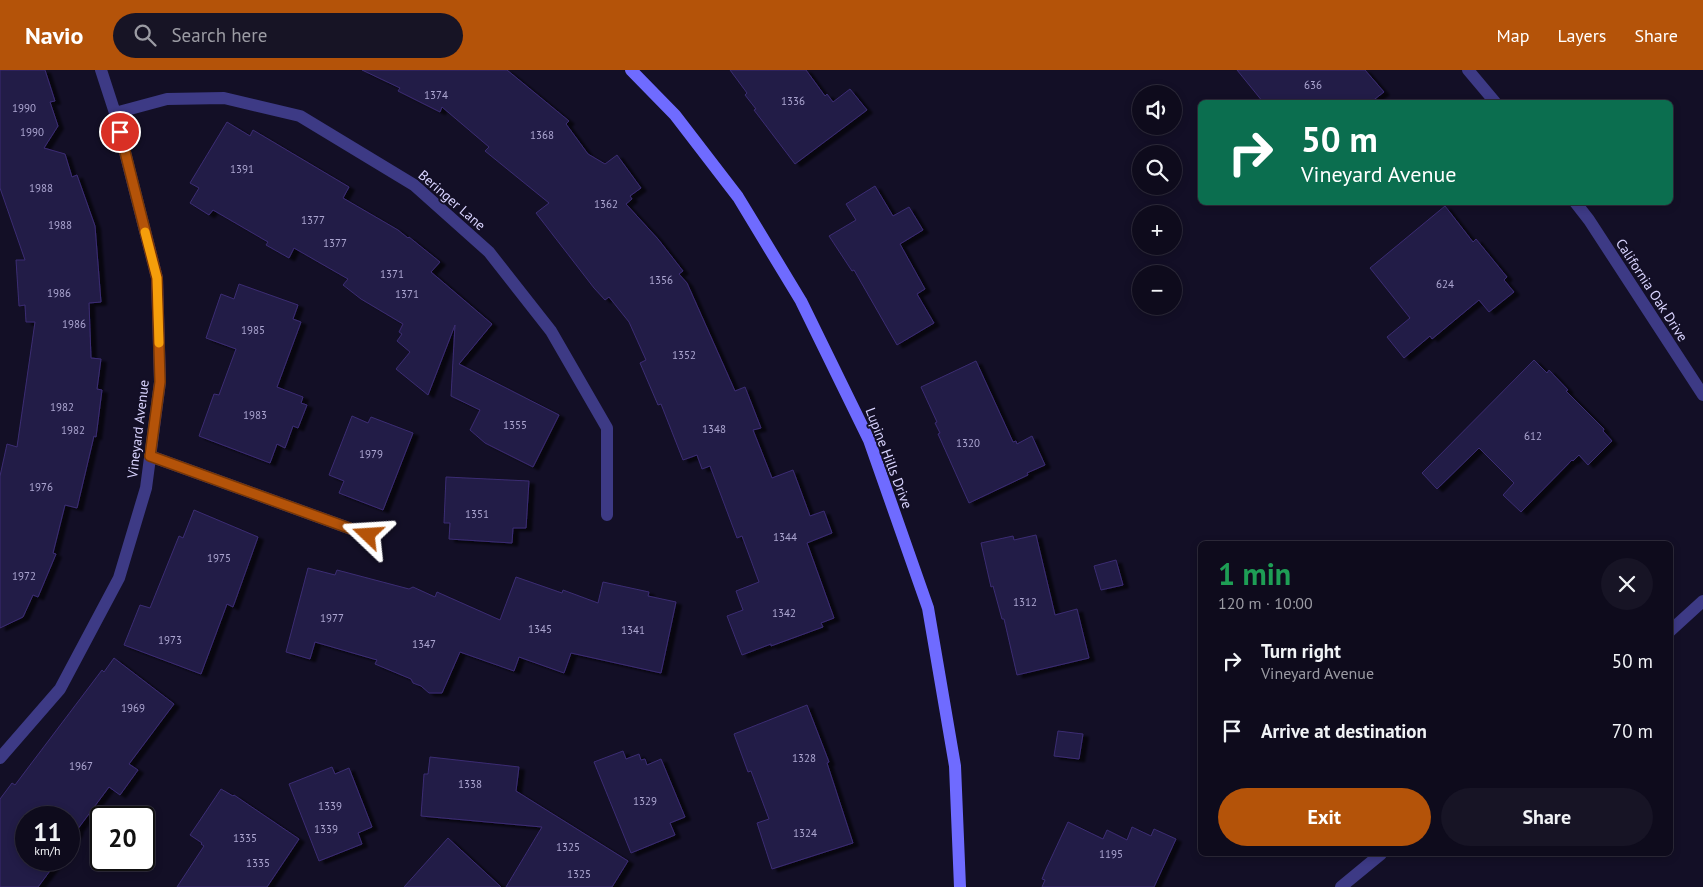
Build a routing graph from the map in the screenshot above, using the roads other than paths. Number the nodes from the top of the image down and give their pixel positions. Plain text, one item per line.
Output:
1 (101, 70) edge
2 (631, 70) edge
3 (1468, 70) edge
4 (1492, 100) edge
5 (115, 114) junction
6 (1577, 205) edge
7 (1703, 395) edge
8 (150, 456) junction
9 (607, 515) dead end
10 (368, 535) dead end
11 (1703, 601) edge
12 (1673, 628) edge
13 (0, 758) edge
14 (1379, 856) edge
15 (960, 887) edge
16 (1341, 887) edge

1 - 5 street, Vineyard Avenue
2 - 15 street, Lupine Hills Drive
3 - 4 street
5 - 8 street, Vineyard Avenue
5 - 9 street, Beringer Lane
6 - 7 street, California Oak Drive
8 - 10 street
8 - 13 street, Vineyard Avenue
11 - 12 street
14 - 16 street

